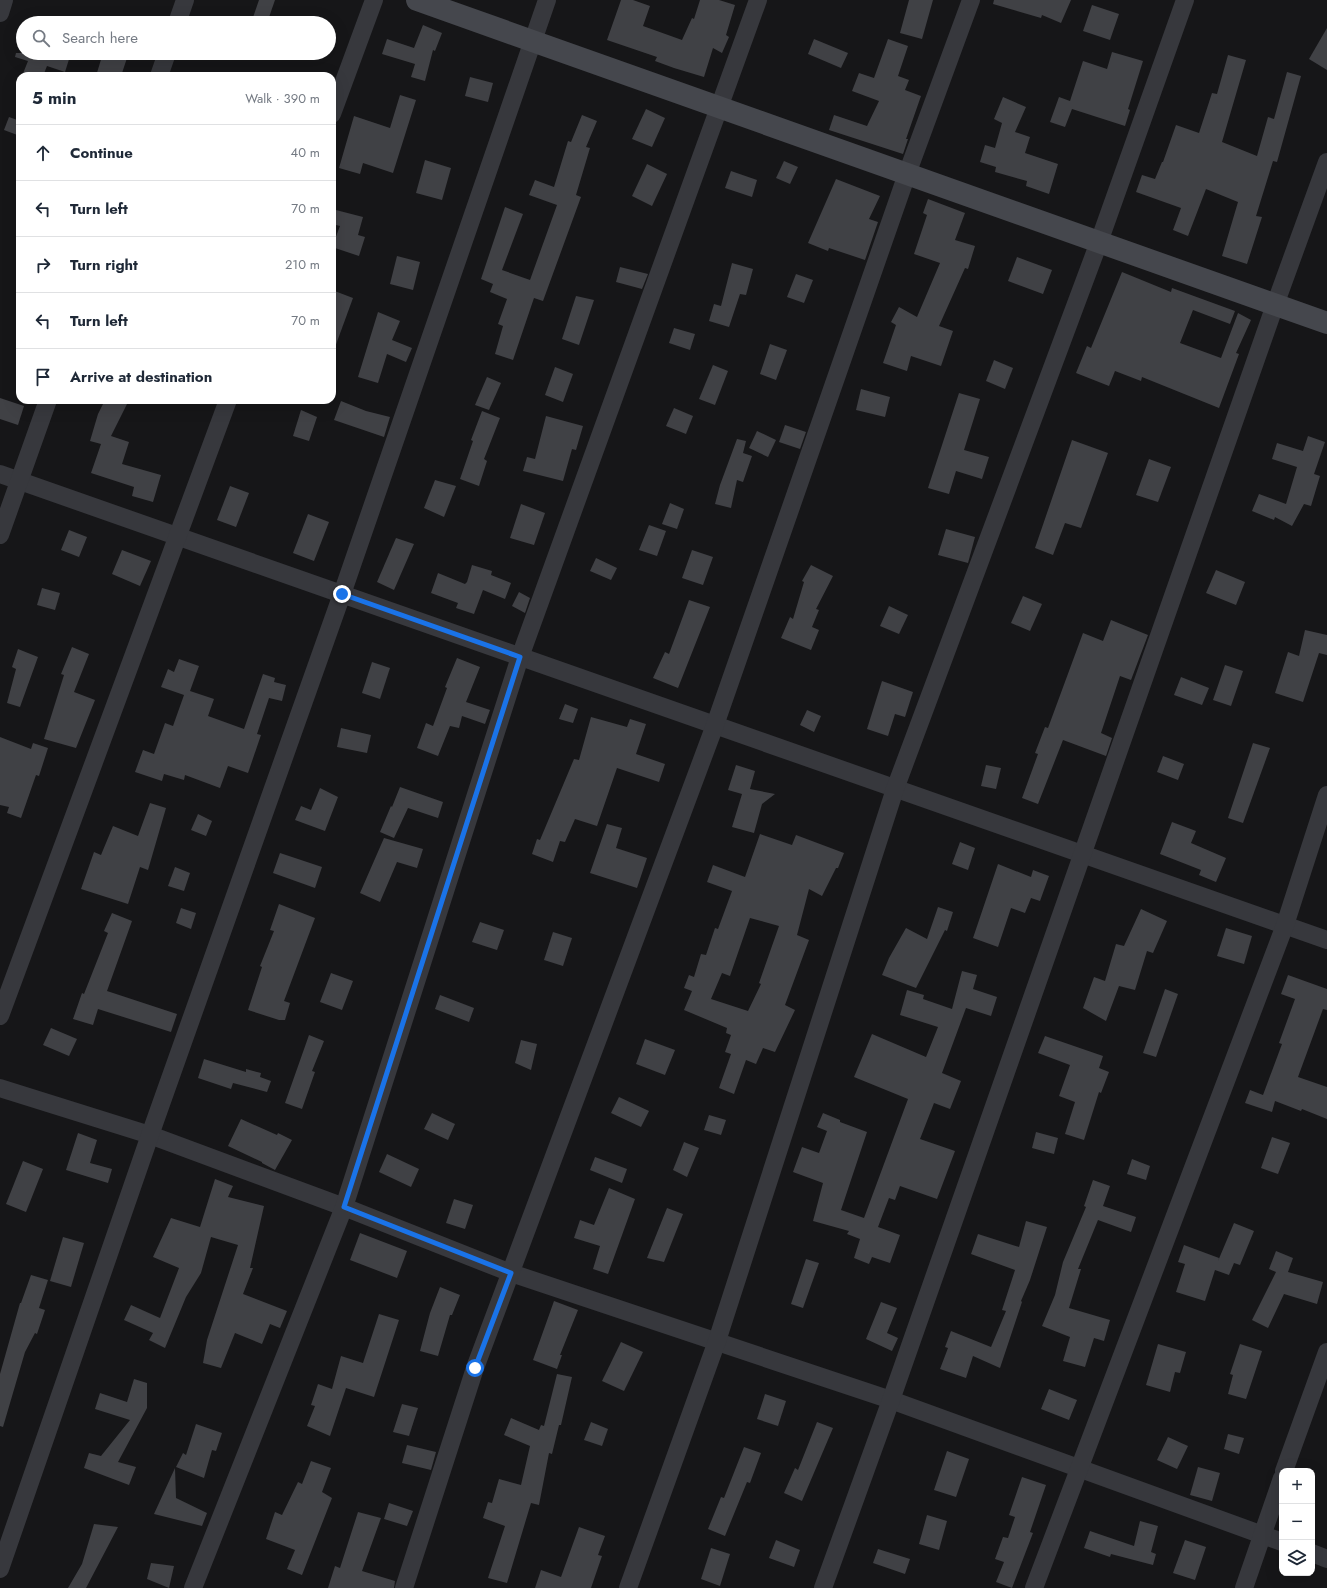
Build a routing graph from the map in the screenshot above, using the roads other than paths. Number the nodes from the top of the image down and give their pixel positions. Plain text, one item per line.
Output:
1 (4, 0) edge
2 (185, 0) edge
3 (374, 0) edge
4 (417, 0) edge
5 (547, 0) edge
6 (758, 0) edge
7 (971, 0) edge
8 (1185, 0) edge
9 (0, 13) edge
10 (179, 16) edge
11 (531, 40) junction
12 (165, 60) edge
13 (160, 72) edge
14 (336, 103) edge
15 (720, 108) junction
16 (1327, 162) edge
17 (907, 174) junction
18 (1099, 242) junction
19 (1275, 305) junction
20 (1327, 323) edge
21 (47, 404) edge
22 (227, 404) edge
23 (0, 474) edge
24 (20, 481) junction
25 (0, 535) edge
26 (178, 537) junction
27 (342, 594) junction
28 (520, 657) junction
29 (714, 725) junction
30 (895, 788) junction
31 (1327, 795) edge
32 (1082, 854) junction
33 (1285, 925) junction
34 (1327, 940) edge
35 (0, 1016) edge
36 (0, 1088) edge
37 (150, 1135) junction
38 (344, 1207) junction
39 (511, 1273) junction
40 (717, 1341) junction
41 (1327, 1352) edge
42 (892, 1400) junction
43 (1078, 1468) junction
44 (1285, 1468) edge
45 (1279, 1487) edge
46 (1262, 1535) junction
47 (1279, 1541) edge
48 (1315, 1554) edge
49 (1327, 1559) edge
50 (0, 1569) edge
51 (193, 1588) edge
52 (404, 1588) edge
53 (628, 1588) edge
54 (823, 1588) edge
55 (1034, 1588) edge
56 (1244, 1588) edge

1 - 9 street
2 - 10 street
3 - 14 street
4 - 11 street
5 - 11 street
6 - 15 street
7 - 17 street
8 - 18 street
11 - 15 street
11 - 27 street
12 - 13 street
15 - 17 street
15 - 28 street
16 - 19 street
17 - 18 street
17 - 29 street
18 - 19 street
18 - 30 street
19 - 20 street
19 - 32 street
21 - 24 street
22 - 26 street
23 - 24 street
24 - 25 street
24 - 26 street
26 - 27 street
26 - 35 street
27 - 28 street
27 - 37 street
28 - 29 street
28 - 38 street
29 - 30 street
29 - 39 street
30 - 32 street
30 - 40 street
31 - 33 street
32 - 33 street
32 - 42 street
33 - 34 street
33 - 43 street
36 - 37 street
37 - 38 street
37 - 50 street
38 - 39 street
38 - 51 street
39 - 40 street
39 - 52 street
40 - 42 street
40 - 53 street
41 - 44 street
42 - 43 street
42 - 54 street
43 - 46 street
43 - 55 street
45 - 46 street
46 - 47 street
46 - 56 street
48 - 49 street

